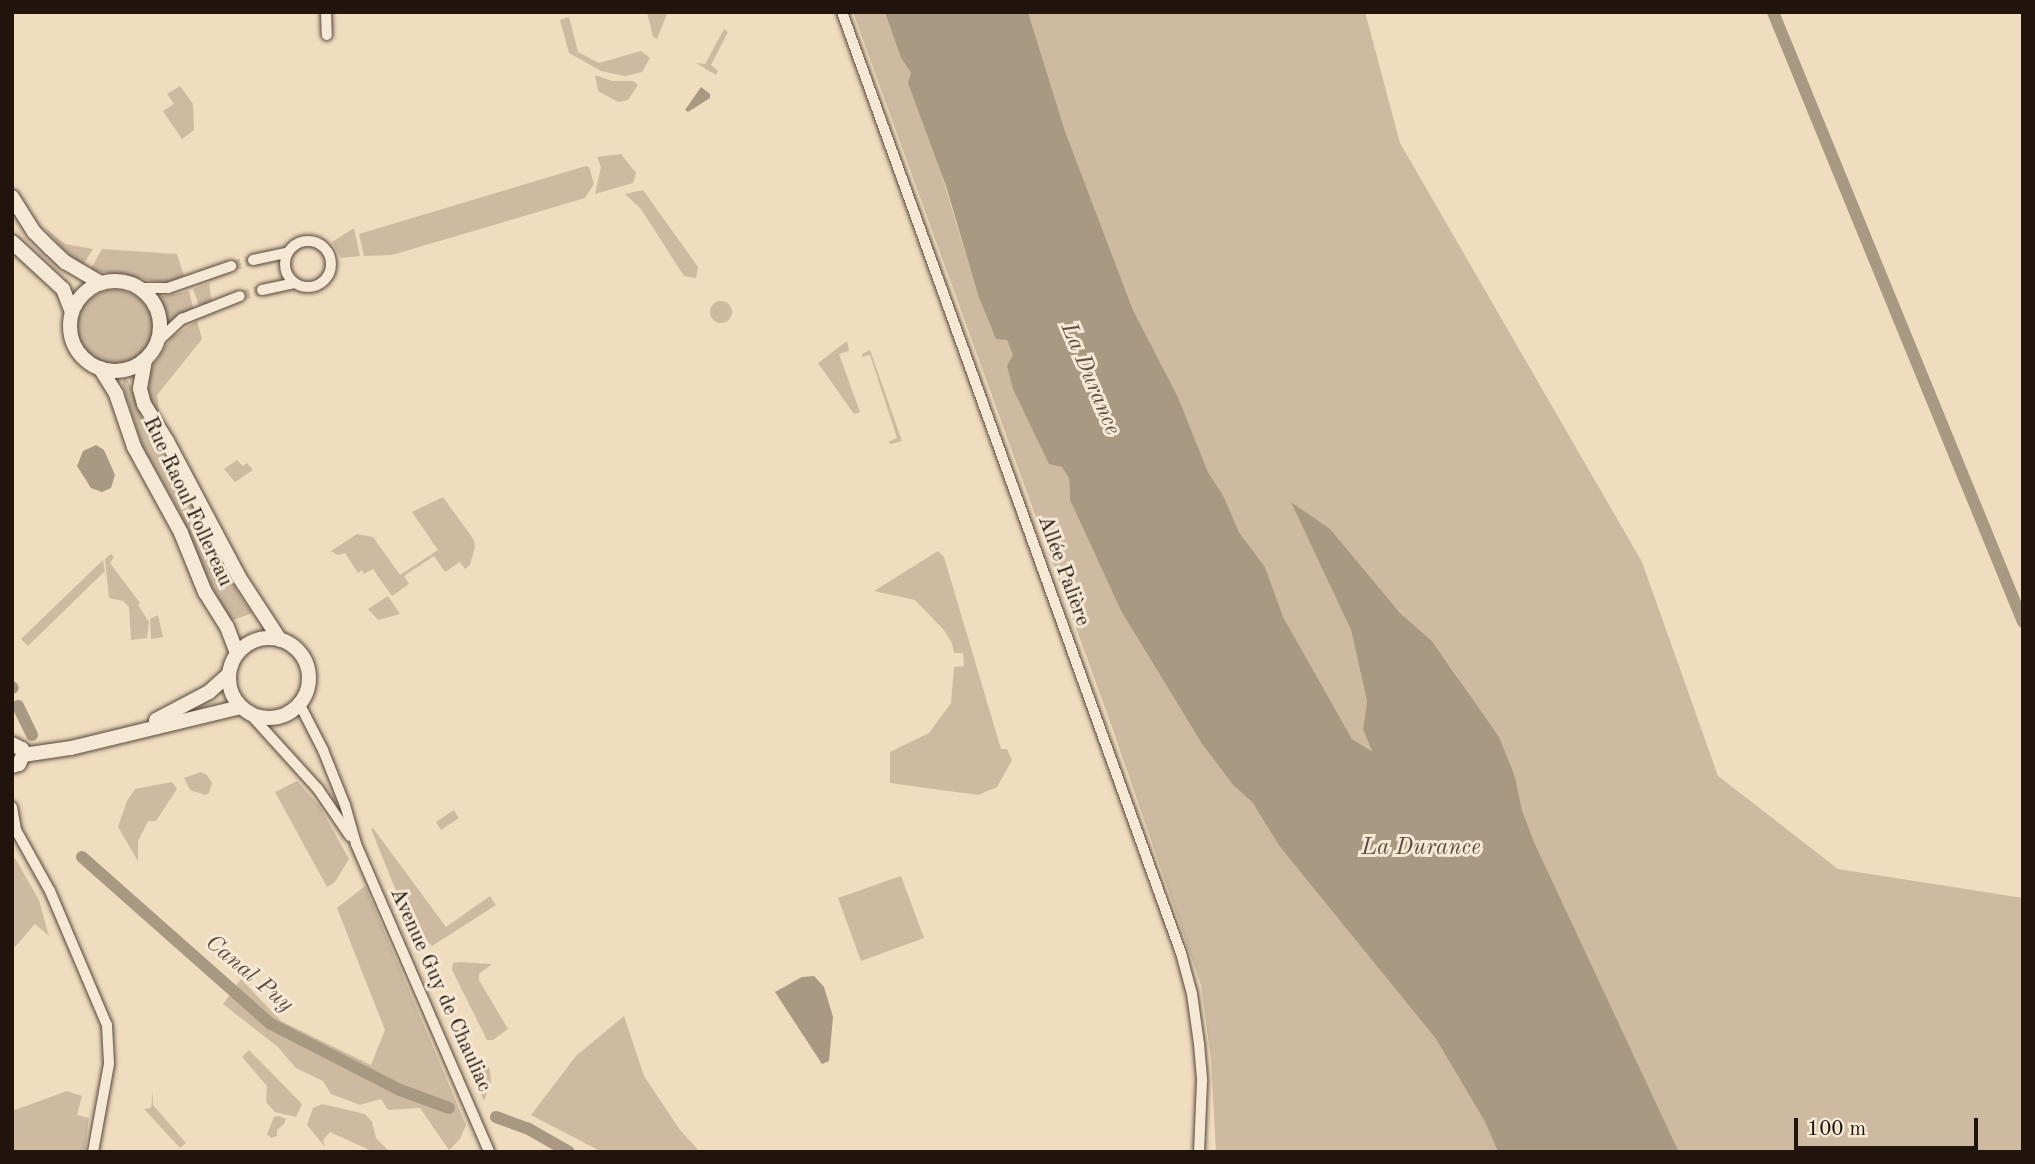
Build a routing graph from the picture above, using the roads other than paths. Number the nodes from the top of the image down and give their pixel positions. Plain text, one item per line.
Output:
1 (326, 12) edge
2 (842, 12) edge
3 (327, 35) dead end
4 (12, 197) edge
5 (12, 242) edge
6 (287, 253) junction
7 (253, 260) tunnel mouth
8 (231, 266) tunnel mouth
9 (101, 283) junction
10 (294, 283) junction
11 (140, 288) junction
12 (262, 290) tunnel mouth
13 (240, 296) tunnel mouth
14 (72, 312) junction
15 (158, 341) junction
16 (145, 360) junction
17 (100, 368) junction
18 (280, 640) junction
19 (237, 653) junction
20 (229, 674) junction
21 (300, 705) junction
22 (245, 711) junction
23 (133, 731) junction
24 (18, 749) edge
25 (12, 766) edge
26 (12, 807) edge
27 (13, 820) edge
28 (356, 844) junction
29 (93, 1152) edge
30 (489, 1152) edge
31 (1199, 1152) edge

1 - 3 street
2 - 31 street, Allée Palière
4 - 9 street
5 - 14 street
6 - 7 street
6 - 10 street
6 - 10 street
8 - 11 street
9 - 11 street
9 - 14 street
10 - 12 street
11 - 15 street
13 - 15 street
14 - 17 street
15 - 16 street
16 - 17 street
16 - 18 street, Rue Raoul Follereau
17 - 19 street, Rue Raoul Follereau
18 - 19 street
18 - 21 street
19 - 20 street
20 - 22 street
20 - 23 street
21 - 22 street
21 - 28 street, Avenue Guy de Chauliac
22 - 23 street
22 - 28 street, Avenue Guy de Chauliac
23 - 24 street
24 - 25 street
26 - 27 street
27 - 29 street
28 - 30 street, Avenue Guy de Chauliac

